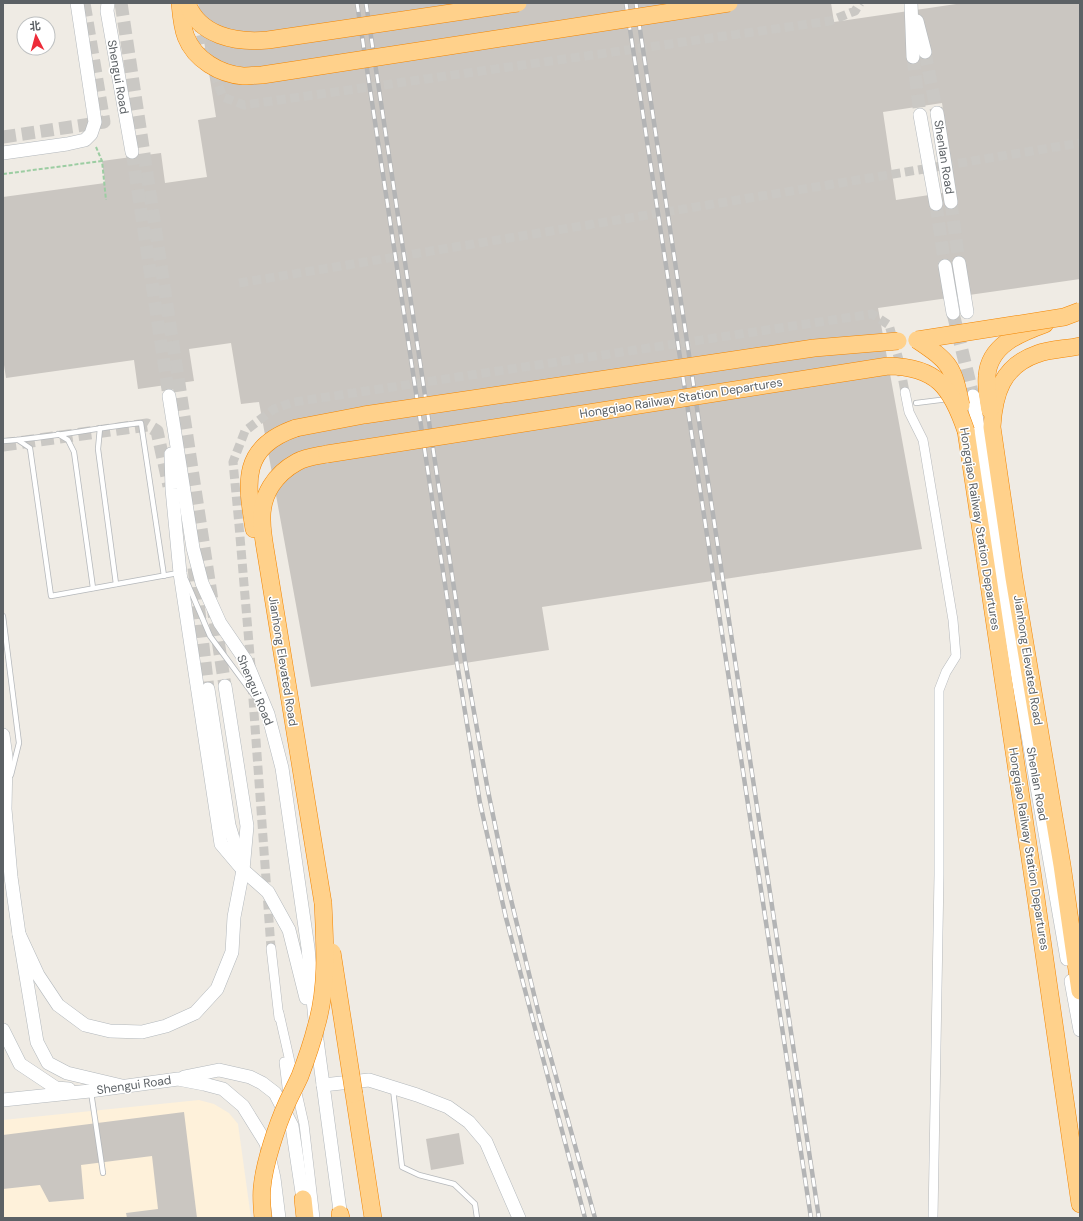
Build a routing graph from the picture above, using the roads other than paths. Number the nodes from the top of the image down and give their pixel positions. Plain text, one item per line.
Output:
1 (77, 3) edge
2 (180, 3) edge
3 (187, 3) edge
4 (518, 3) edge
5 (729, 3) edge
6 (912, 3) edge
7 (106, 6) edge
8 (926, 52) tunnel mouth
9 (913, 57) tunnel mouth
10 (937, 113) tunnel mouth
11 (920, 115) tunnel mouth
12 (132, 152) tunnel mouth
13 (3, 153) edge
14 (950, 202) tunnel mouth
15 (936, 204) tunnel mouth
16 (959, 263) tunnel mouth
17 (946, 266) tunnel mouth
18 (1080, 311) edge
19 (967, 312) tunnel mouth
20 (953, 313) tunnel mouth
21 (1064, 317) junction
22 (917, 340) junction
23 (1080, 346) edge
24 (905, 392) tunnel mouth
25 (973, 396) joint
26 (916, 402) dead end
27 (992, 427) junction
28 (100, 428) junction
29 (966, 431) junction
30 (58, 434) junction
31 (18, 440) junction
32 (3, 441) edge
33 (327, 454) joint
34 (267, 560) junction
35 (180, 573) junction
36 (164, 576) junction
37 (116, 584) junction
38 (93, 588) junction
39 (3, 616) edge
40 (225, 686) tunnel mouth
41 (208, 690) tunnel mouth
42 (268, 714) junction
43 (3, 735) edge
44 (6, 793) junction
45 (3, 853) edge
46 (243, 870) junction
47 (11, 877) junction
48 (323, 903) junction
49 (19, 934) junction
50 (271, 948) tunnel mouth
51 (1080, 988) edge
52 (279, 1013) junction
53 (3, 1030) edge
54 (1080, 1030) edge
55 (317, 1040) junction
56 (178, 1079) junction
57 (323, 1085) junction
58 (122, 1086) junction
59 (393, 1088) junction
60 (90, 1091) junction
61 (3, 1100) edge
62 (292, 1126) junction
63 (103, 1173) dead end
64 (303, 1199) joint
65 (1080, 1204) edge
66 (341, 1217) edge
67 (263, 1218) edge
68 (279, 1218) edge
69 (305, 1218) edge
70 (315, 1218) edge
71 (373, 1218) edge
72 (477, 1218) edge
73 (520, 1218) edge
74 (933, 1218) edge

1 - 13 street
2 - 5 highway, bridge
3 - 4 highway, bridge
6 - 8 street
6 - 9 street
7 - 12 street, Shengui Road
10 - 14 street, Shenlan Road
11 - 15 street
16 - 19 street
17 - 20 street
18 - 21 highway, bridge
21 - 22 highway, bridge
21 - 27 highway, bridge
22 - 29 highway, bridge
22 - 34 highway, bridge
23 - 27 highway, Jianhong Elevated Road
24 - 74 street
25 - 26 lane
25 - 54 street, Shenlan Road
27 - 51 highway, Jianhong Elevated Road
28 - 30 lane
28 - 36 lane
28 - 37 lane
29 - 33 highway, Hongqiao Railway Station Departures, bridge
29 - 65 highway, Hongqiao Railway Station Departures
30 - 31 lane
30 - 38 lane
31 - 32 lane
31 - 38 lane
33 - 34 highway, Jianhong Elevated Road
34 - 48 highway, Jianhong Elevated Road
35 - 36 lane
35 - 42 lane
35 - 42 street, Shengui Road
35 - 46 street, Shengui Road
36 - 37 lane
37 - 38 lane
39 - 44 lane
40 - 46 street
41 - 46 street
42 - 55 street, Shengui Road
43 - 44 street
44 - 47 street
45 - 47 street
46 - 49 street
46 - 55 street, Shengui Road
47 - 49 street
48 - 67 highway, bridge
48 - 71 highway, bridge
49 - 58 street
50 - 52 street
52 - 62 street
52 - 70 street
53 - 60 street
55 - 57 street, Shengui Road
56 - 58 street, Shengui Road
56 - 62 street
56 - 68 street, Shengui Road
57 - 59 street
57 - 66 street, Shengui Road
58 - 60 street, Shengui Road
59 - 72 lane
59 - 73 street
60 - 61 street
60 - 63 lane
62 - 64 street
64 - 69 highway

